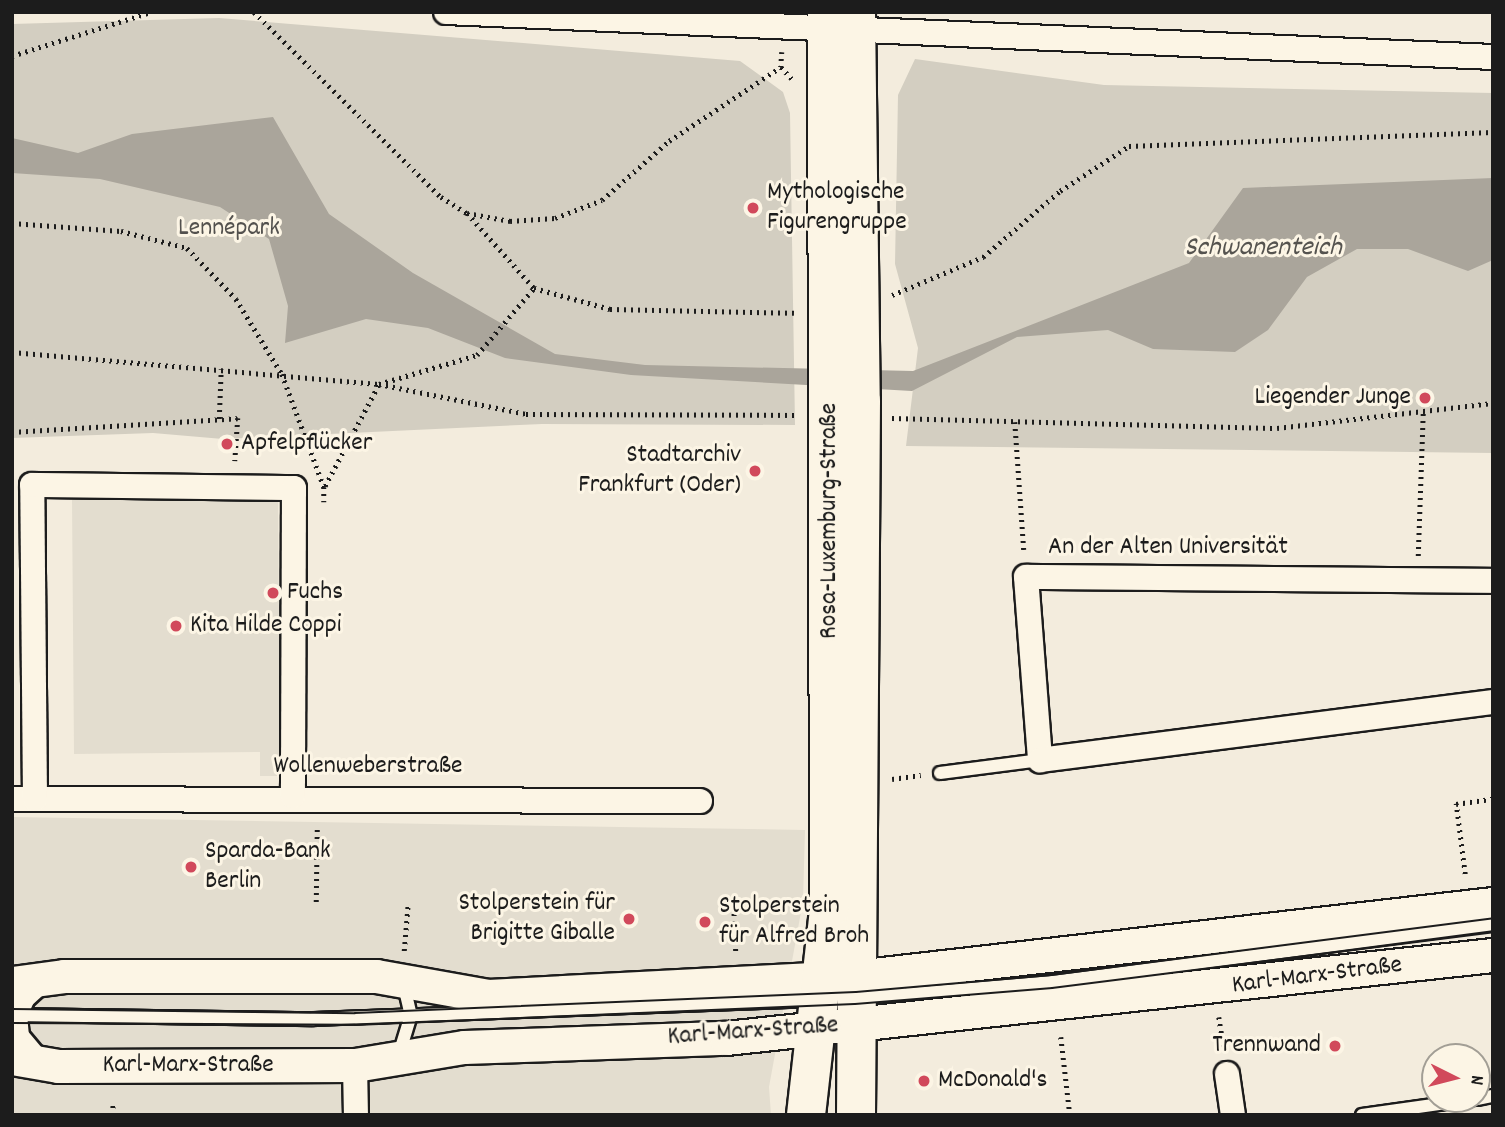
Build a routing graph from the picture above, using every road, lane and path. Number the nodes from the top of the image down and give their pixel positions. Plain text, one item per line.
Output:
1 (151, 12) edge
2 (254, 12) edge
3 (446, 12) edge
4 (842, 23) edge
5 (12, 56) edge
6 (1493, 57) edge
7 (781, 67) dead end
8 (1493, 132) edge
9 (467, 213) junction
10 (12, 223) edge
11 (534, 288) junction
12 (887, 297) dead end
13 (840, 322) junction
14 (12, 352) edge
15 (221, 369) junction
16 (282, 374) junction
17 (379, 384) junction
18 (1493, 403) edge
19 (1423, 413) junction
20 (861, 416) junction
21 (219, 419) junction
22 (1015, 422) junction
23 (12, 432) edge
24 (234, 487) junction
25 (1026, 578) junction
26 (1417, 579) junction
27 (1493, 580) edge
28 (1493, 702) edge
29 (1040, 760) junction
30 (940, 773) joint
31 (890, 779) dead end
32 (305, 796) junction
33 (23, 799) edge
34 (1493, 799) edge
35 (700, 802) dead end
36 (1465, 874) dead end
37 (316, 902) dead end
38 (408, 903) dead end
39 (734, 907) dead end
40 (1492, 927) edge
41 (737, 962) dead end
42 (28, 981) edge
43 (402, 982) junction
44 (839, 1001) junction
45 (14, 1015) edge
46 (411, 1016) junction
47 (1061, 1037) dead end
48 (25, 1060) edge
49 (391, 1062) junction
50 (355, 1065) junction
51 (1227, 1074) dead end
52 (855, 1097) edge
53 (113, 1103) dead end
54 (1421, 1107) edge
55 (113, 1115) edge
56 (356, 1115) edge
57 (806, 1115) edge
58 (1070, 1115) edge
59 (1233, 1115) edge
60 (1362, 1115) edge

1 - 5 path
2 - 9 path
3 - 4 street
4 - 6 street
4 - 13 main road, Rosa-Luxemburg-Straße
7 - 9 path
8 - 12 path
9 - 11 path
10 - 16 path
11 - 13 path
11 - 17 path
13 - 20 main road, Rosa-Luxemburg-Straße
14 - 15 path
15 - 16 path
15 - 21 path
16 - 17 path
16 - 17 path
17 - 20 path
18 - 19 path
19 - 22 path
19 - 26 path
20 - 22 path
20 - 44 main road, Rosa-Luxemburg-Straße
20 - 44 main road, Rosa-Luxemburg-Straße
21 - 23 path
21 - 24 path
22 - 25 path
24 - 32 street
24 - 33 street, Wollenweberstraße
25 - 26 street, An der Alten Universität
25 - 29 street, An der Alten Universität
26 - 27 street, An der Alten Universität
28 - 29 street
29 - 30 lane
30 - 31 path
32 - 33 street, Wollenweberstraße
32 - 35 street, Wollenweberstraße
32 - 37 path
34 - 36 path
38 - 43 path
39 - 41 path
40 - 44 street, Karl-Marx-Straße
40 - 44 street, Karl-Marx-Straße
42 - 43 street, Karl-Marx-Straße
42 - 45 street
43 - 44 street, Karl-Marx-Straße
43 - 46 lane
44 - 46 lane
44 - 49 street, Karl-Marx-Straße
44 - 52 main road
44 - 57 main road
45 - 46 lane
45 - 48 street
46 - 49 lane
47 - 58 path
48 - 50 street, Karl-Marx-Straße
49 - 50 street, Karl-Marx-Straße
50 - 56 street
51 - 59 street
53 - 55 path
54 - 60 lane

